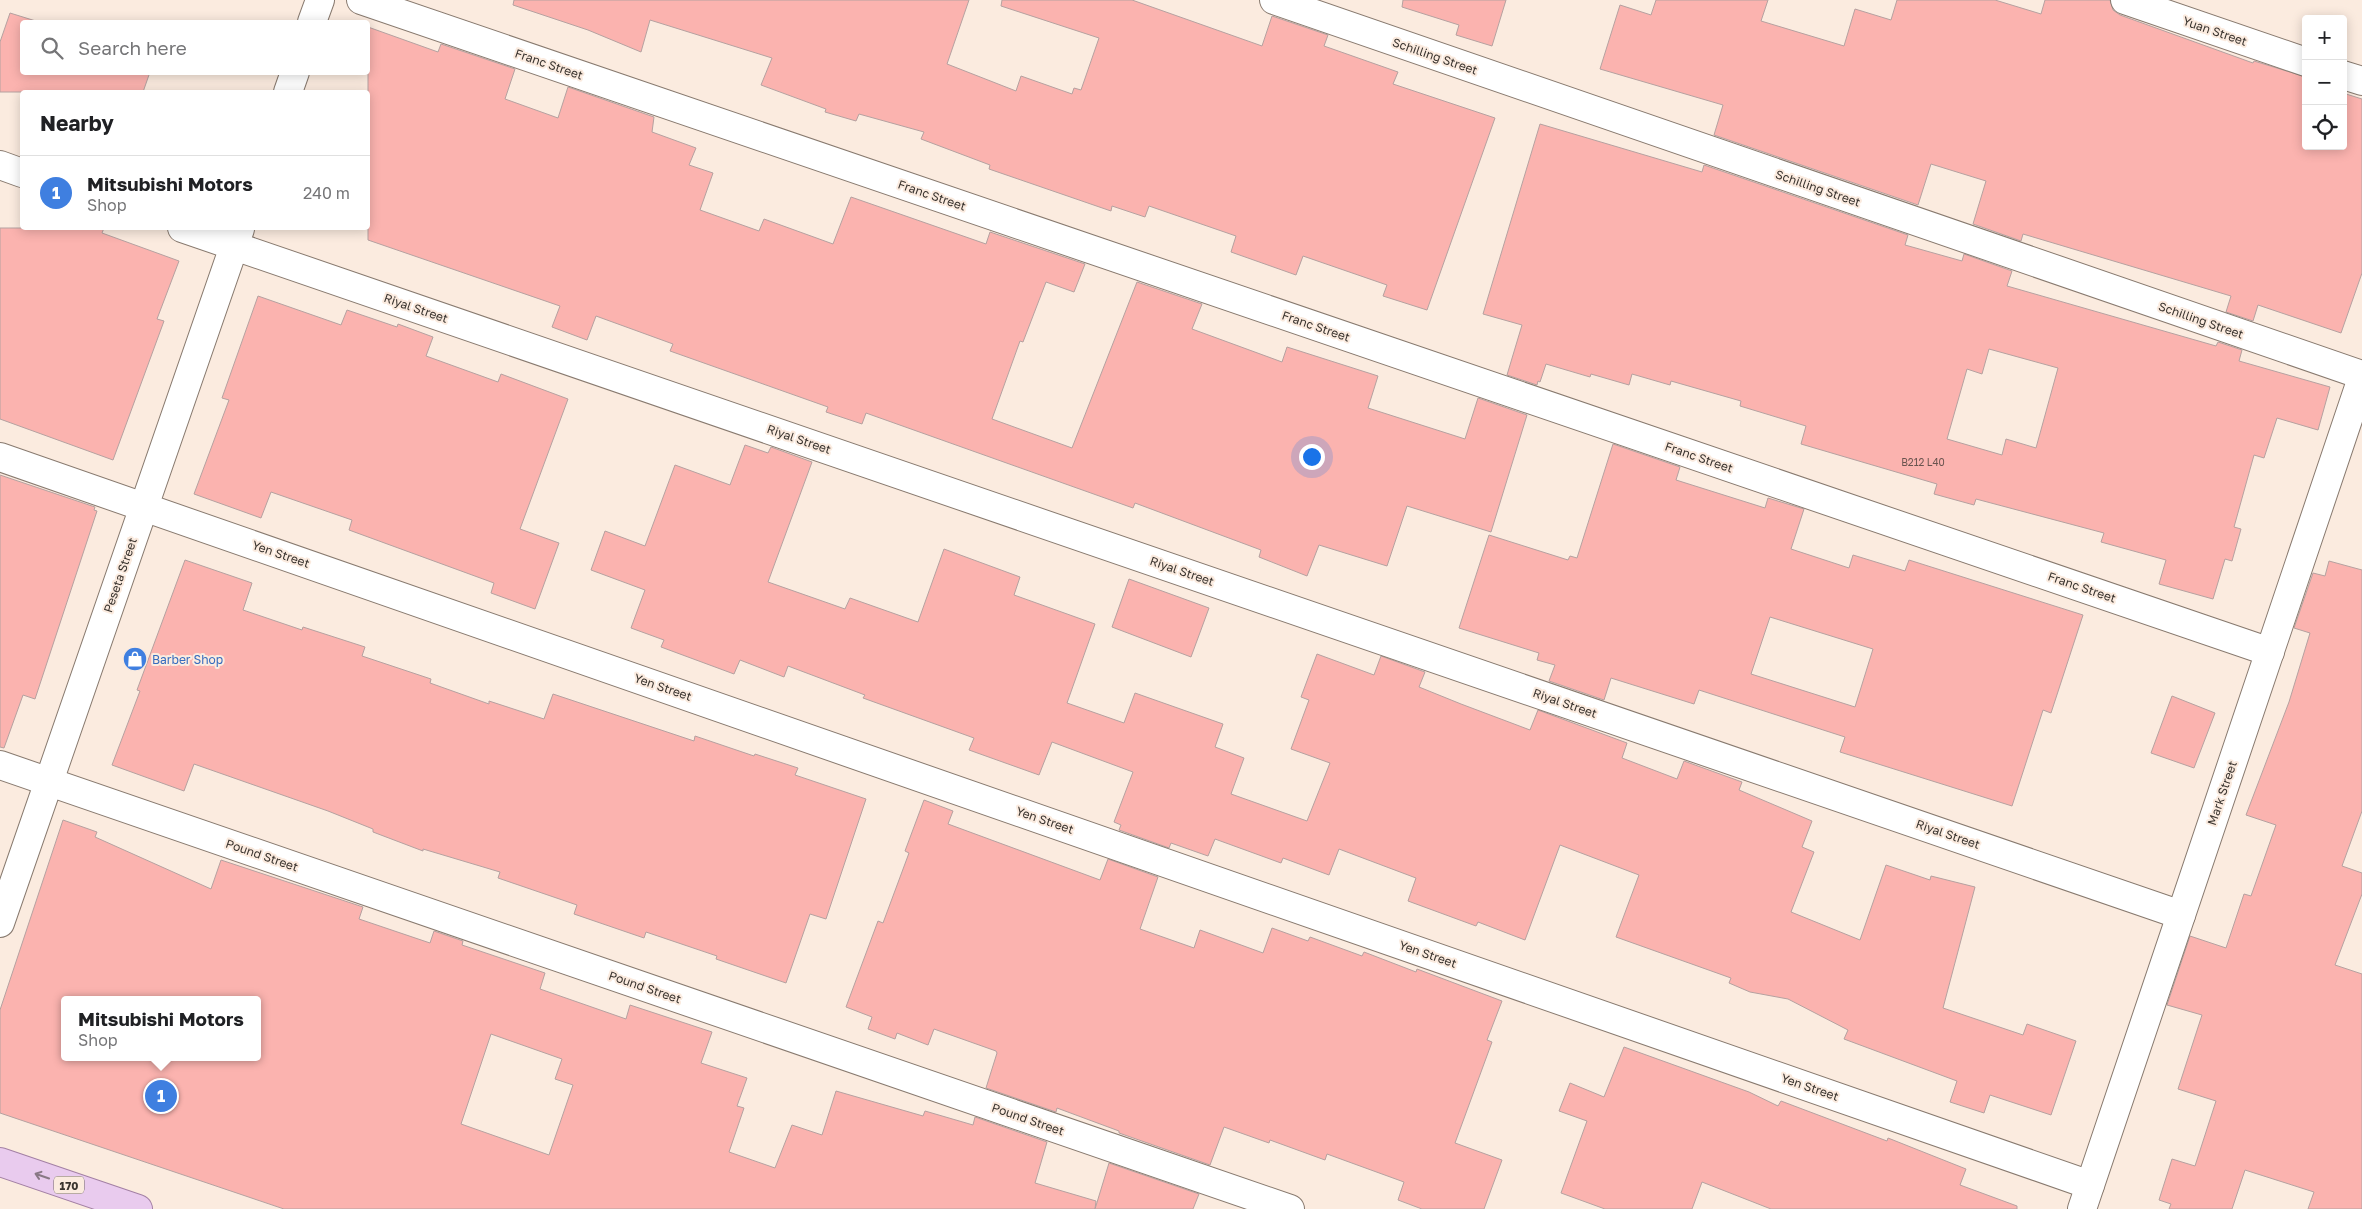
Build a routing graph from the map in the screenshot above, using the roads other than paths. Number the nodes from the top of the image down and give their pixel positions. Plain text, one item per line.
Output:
1 (320, 0) edge
2 (361, 0) edge
3 (1274, 0) edge
4 (2125, 0) edge
5 (313, 20) edge
6 (2302, 61) edge
7 (294, 75) edge
8 (2347, 76) edge
9 (2362, 82) edge
10 (289, 90) edge
11 (0, 166) edge
12 (20, 172) edge
13 (196, 230) edge
14 (238, 236) edge
15 (2362, 376) edge
16 (0, 457) edge
17 (144, 506) junction
18 (2270, 652) junction
19 (0, 765) edge
20 (48, 782) junction
21 (2181, 915) junction
22 (0, 923) edge
23 (0, 1162) edge
24 (2086, 1197) edge
25 (138, 1209) edge
26 (1290, 1209) edge

1 - 5 street
2 - 18 street, Franc Street
3 - 15 street, Schilling Street
4 - 6 street, Yuan Street
7 - 10 street
8 - 9 street
11 - 12 street
13 - 14 street, Riyal Street
14 - 17 street, Peseta Street
14 - 21 street, Riyal Street
15 - 18 street, Mark Street
16 - 17 street, Yen Street
17 - 20 street, Peseta Street
17 - 24 street, Yen Street
18 - 21 street, Mark Street
19 - 20 street, Pound Street
20 - 22 street, Peseta Street
20 - 26 street, Pound Street
21 - 24 street, Mark Street
25 -> 23 main road, 170

